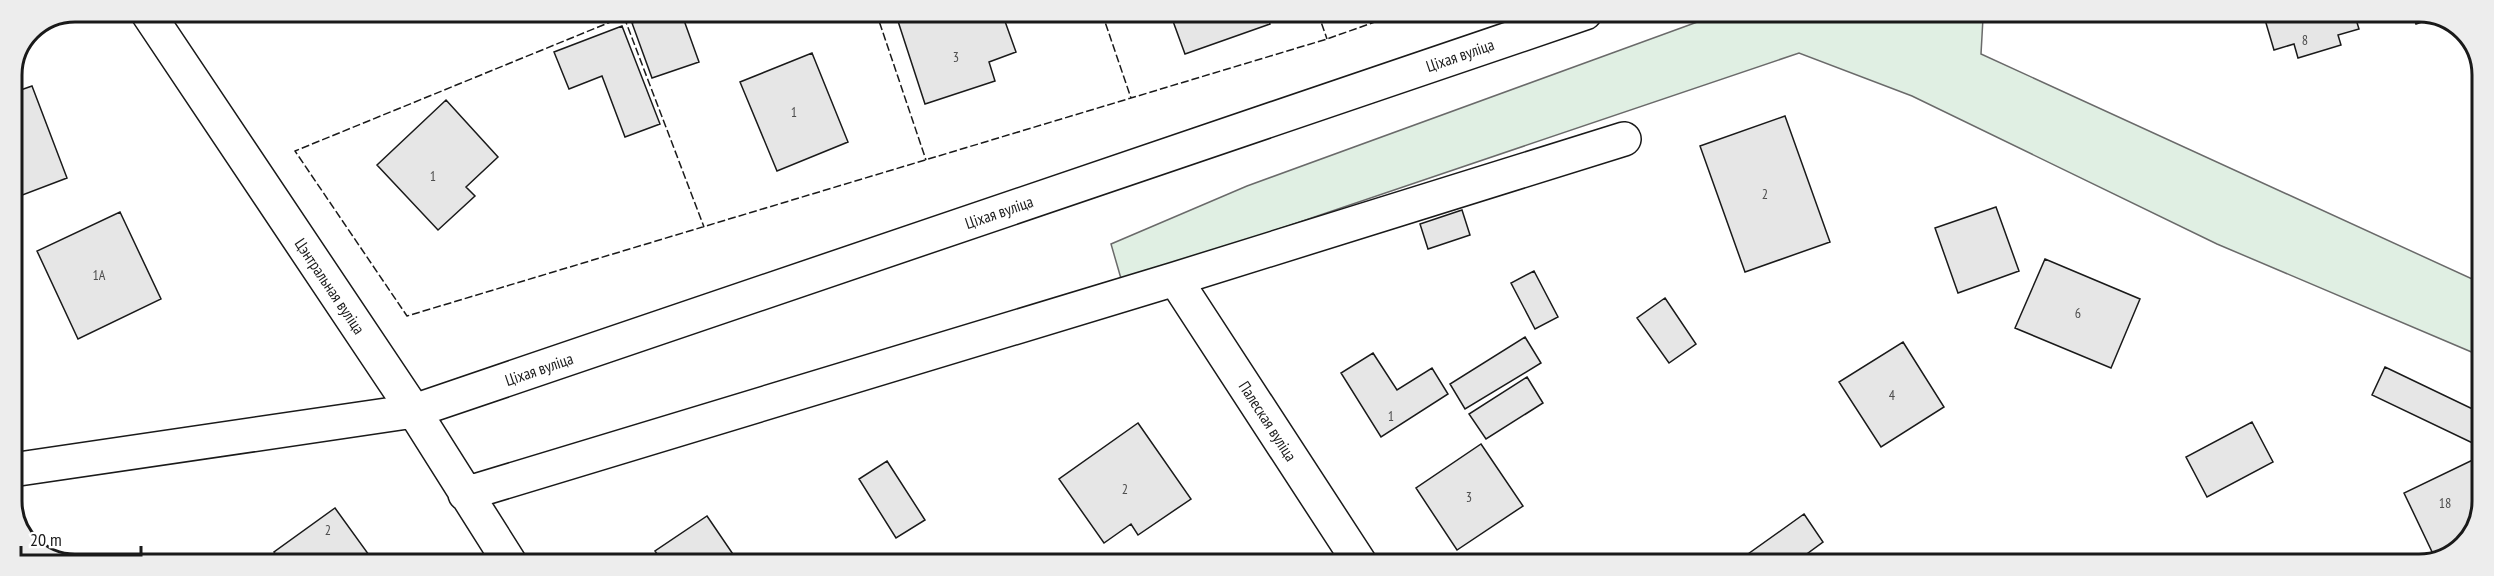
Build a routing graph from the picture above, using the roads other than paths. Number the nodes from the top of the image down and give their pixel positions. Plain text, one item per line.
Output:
1 (154, 22) edge
2 (1559, 22) edge
3 (1624, 139) dead end
4 (1175, 279) junction
5 (414, 411) junction
6 (23, 468) edge
7 (465, 494) junction
8 (504, 554) edge
9 (1354, 554) edge

1 - 5 street, Цэнтральная вуліца
2 - 5 street, Ціхая вуліца
3 - 4 street
4 - 7 street
4 - 9 street, Палеская вуліца
5 - 6 street, Ціхая вуліца
5 - 7 street, Цэнтральная вуліца
7 - 8 street, Цэнтральная вуліца

